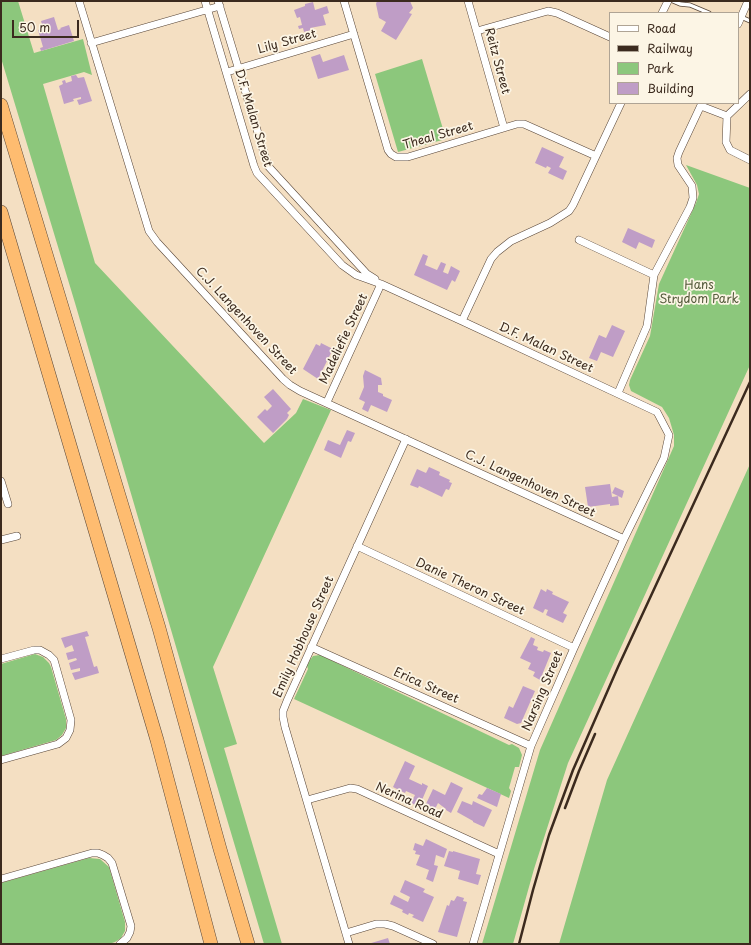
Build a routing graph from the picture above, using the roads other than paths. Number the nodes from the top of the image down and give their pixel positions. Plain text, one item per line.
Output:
1 (79, 1) edge
2 (205, 1) edge
3 (344, 1) edge
4 (468, 1) edge
5 (668, 1) edge
6 (673, 1) edge
7 (748, 1) edge
8 (219, 3) edge
9 (207, 9) junction
10 (662, 12) edge
11 (707, 12) edge
12 (741, 17) junction
13 (750, 21) edge
14 (739, 22) edge
15 (477, 31) junction
16 (354, 34) junction
17 (609, 37) edge
18 (91, 43) junction
19 (239, 68) junction
20 (227, 72) junction
21 (750, 94) edge
22 (621, 104) edge
23 (702, 104) edge
24 (1, 105) edge
25 (727, 116) junction
26 (504, 128) junction
27 (596, 156) junction
28 (750, 160) edge
29 (268, 166) junction
30 (258, 174) junction
31 (1, 212) edge
32 (579, 240) dead end
33 (654, 275) junction
34 (381, 284) junction
35 (462, 320) junction
36 (618, 393) junction
37 (327, 402) junction
38 (406, 439) junction
39 (664, 458) joint
40 (1, 481) edge
41 (8, 504) dead end
42 (17, 536) dead end
43 (624, 539) junction
44 (1, 540) edge
45 (357, 546) junction
46 (311, 647) junction
47 (574, 648) junction
48 (1, 659) edge
49 (531, 746) junction
50 (1, 760) edge
51 (170, 788) junction
52 (307, 800) junction
53 (499, 854) junction
54 (1, 879) edge
55 (346, 933) junction
56 (120, 944) edge
57 (211, 944) edge
58 (217, 944) edge
59 (248, 944) edge
60 (349, 944) edge
61 (433, 944) edge
62 (473, 944) edge

1 - 18 street, C.J. Langenhoven Street
2 - 9 street, D.F. Malan Street
3 - 16 street, Theal Street
4 - 15 street, Reitz Street
5 - 10 street
6 - 11 lane
7 - 12 street
8 - 9 street
8 - 19 street, D.F. Malan Street
9 - 18 street
9 - 20 street, D.F. Malan Street
12 - 13 lane
12 - 14 street
15 - 17 street
15 - 26 street, Reitz Street
16 - 19 street, Lily Street
16 - 26 street, Theal Street
18 - 37 street, C.J. Langenhoven Street
19 - 20 street, Lily Street
19 - 29 street, D.F. Malan Street
20 - 30 street, D.F. Malan Street
21 - 25 street
22 - 27 street
23 - 25 street
23 - 33 street
24 - 59 highway
25 - 28 street
26 - 27 street, Theal Street
27 - 35 street
29 - 30 street
29 - 34 street, D.F. Malan Street
30 - 34 street, D.F. Malan Street
31 - 51 highway
32 - 33 street
33 - 36 street
34 - 35 street, D.F. Malan Street
34 - 37 street, Madeliefie Street
35 - 36 street, D.F. Malan Street
36 - 39 street, D.F. Malan Street
37 - 38 street, C.J. Langenhoven Street
38 - 43 street, C.J. Langenhoven Street
38 - 45 street, Emily Hobhouse Street
39 - 43 street, Narsing Street
40 - 41 street
42 - 44 street
43 - 47 street, Narsing Street
45 - 46 street, Emily Hobhouse Street
45 - 47 street, Danie Theron Street
46 - 49 street, Erica Street
46 - 52 street, Emily Hobhouse Street
47 - 49 street, Narsing Street
48 - 50 street
49 - 53 street, Narsing Street
51 - 57 highway
51 - 58 highway
52 - 53 street, Nerina Road
52 - 55 street, Emily Hobhouse Street
53 - 62 street, Narsing Street
54 - 56 street
55 - 60 street, Emily Hobhouse Street
55 - 61 street

